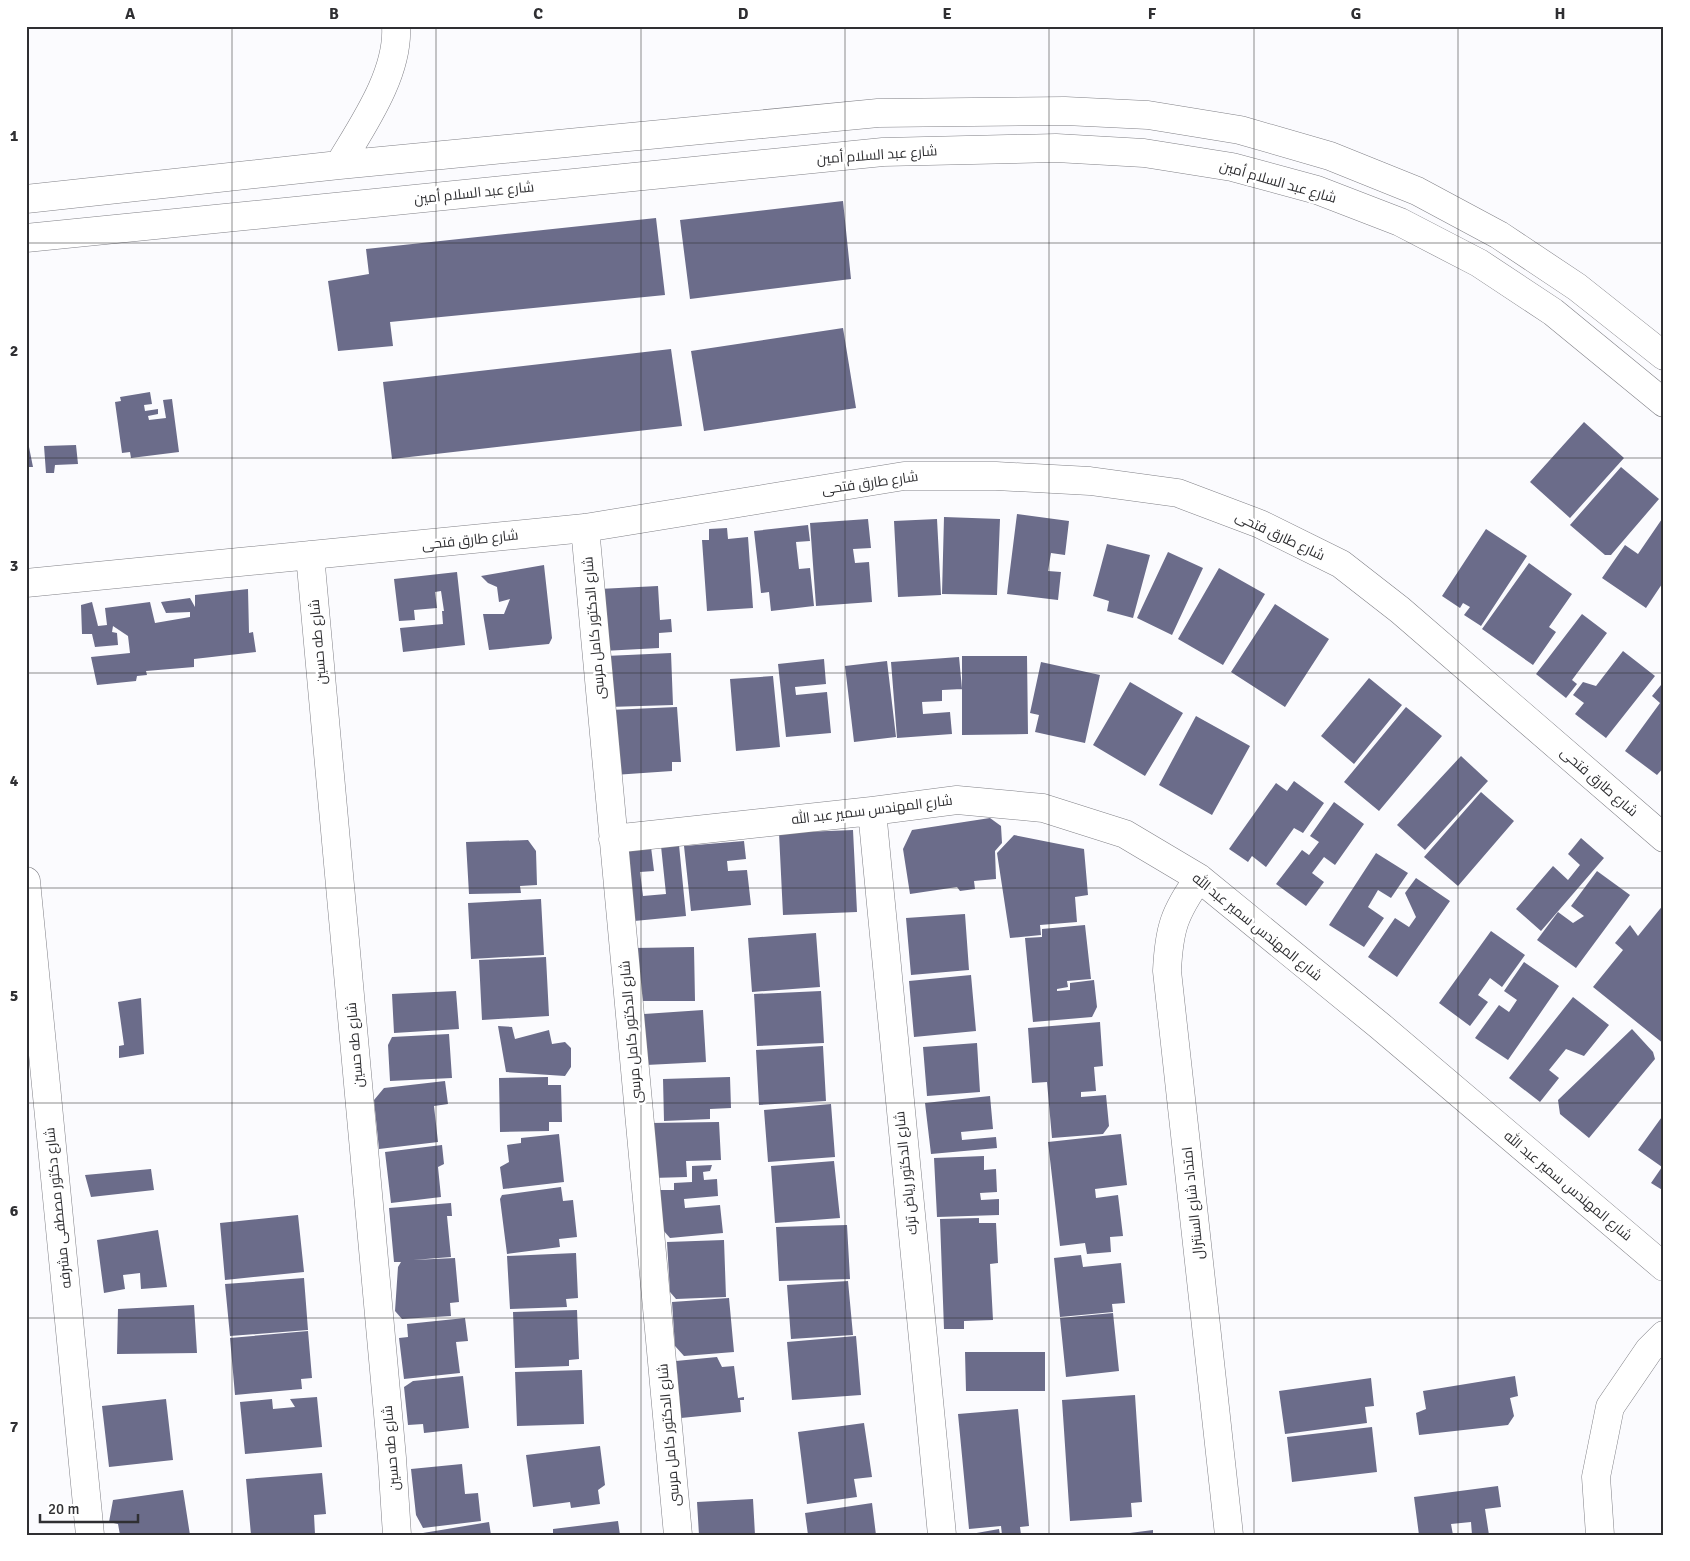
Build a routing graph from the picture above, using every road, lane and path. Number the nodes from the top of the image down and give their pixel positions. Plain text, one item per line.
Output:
1 (396, 26) edge
2 (340, 165) junction
3 (26, 199) edge
4 (26, 238) edge
5 (1664, 356) edge
6 (1664, 403) edge
7 (585, 528) junction
8 (310, 555) junction
9 (26, 583) edge
10 (872, 812) junction
11 (1664, 838) edge
12 (613, 839) junction
13 (1199, 878) junction
14 (26, 881) edge
15 (1664, 1267) edge
16 (1664, 1335) edge
17 (90, 1535) edge
18 (397, 1535) edge
19 (678, 1535) edge
20 (942, 1535) edge
21 (1229, 1535) edge
22 (1600, 1535) edge

1 - 2 street
2 - 3 street
2 - 5 street
4 - 6 street, شارع عبد السلام أمين
7 - 8 street, شارع طارق فتحى
7 - 11 street, شارع طارق فتحى
7 - 12 street, شارع الدكتور كامل مرسى
8 - 9 street, شارع طارق فتحى
8 - 18 street, شارع طه حسين
10 - 12 street, شارع المهندس سمير عبد الله
10 - 13 street, شارع المهندس سمير عبد الله
10 - 20 street, شارع الدكتور رياض ترك
12 - 19 street, شارع الدكتور كامل مرسى
13 - 15 street, شارع المهندس سمير عبد الله
13 - 21 street, امتداد شارع السنترال
14 - 17 street, شارع دكتور مصطفى مشرفه
16 - 22 street

